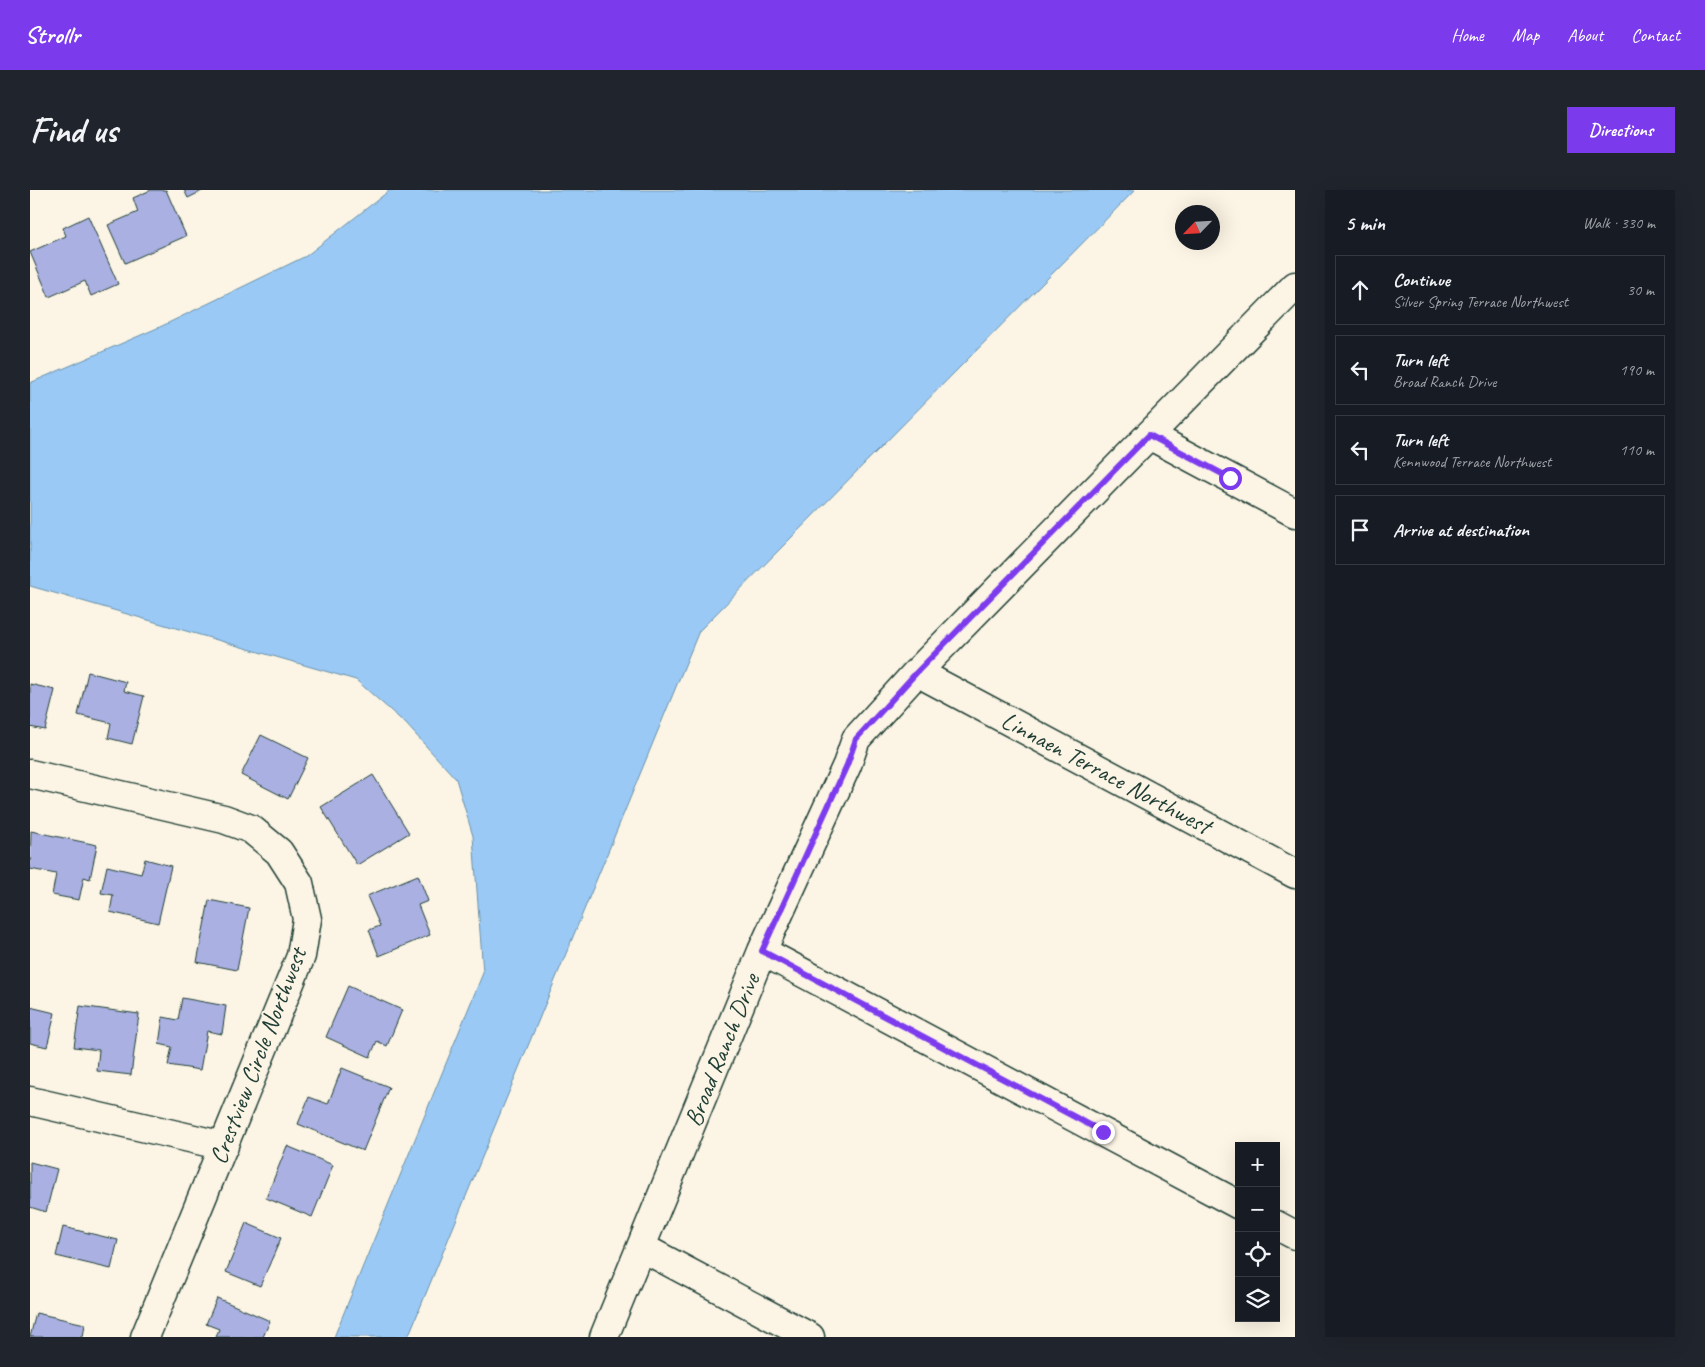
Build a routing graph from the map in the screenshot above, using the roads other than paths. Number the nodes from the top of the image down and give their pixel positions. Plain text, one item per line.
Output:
1 (1295, 286) edge
2 (1149, 435) junction
3 (1295, 513) edge
4 (917, 672) junction
5 (30, 774) edge
6 (1295, 874) edge
7 (762, 951) junction
8 (30, 1101) edge
9 (224, 1146) junction
10 (1235, 1203) edge
11 (1280, 1227) edge
12 (1295, 1235) edge
13 (641, 1247) junction
14 (145, 1337) edge
15 (604, 1337) edge
16 (810, 1337) edge

1 - 2 street, Broad Ranch Drive
2 - 3 street
2 - 4 street, Broad Ranch Drive
4 - 6 street, Linnaen Terrace Northwest
4 - 7 street, Broad Ranch Drive
5 - 9 street, Crestview Circle Northwest
7 - 10 street
7 - 13 street, Broad Ranch Drive
8 - 9 street
9 - 14 street, Crestview Circle Northwest
11 - 12 street
13 - 15 street, Broad Ranch Drive
13 - 16 street

